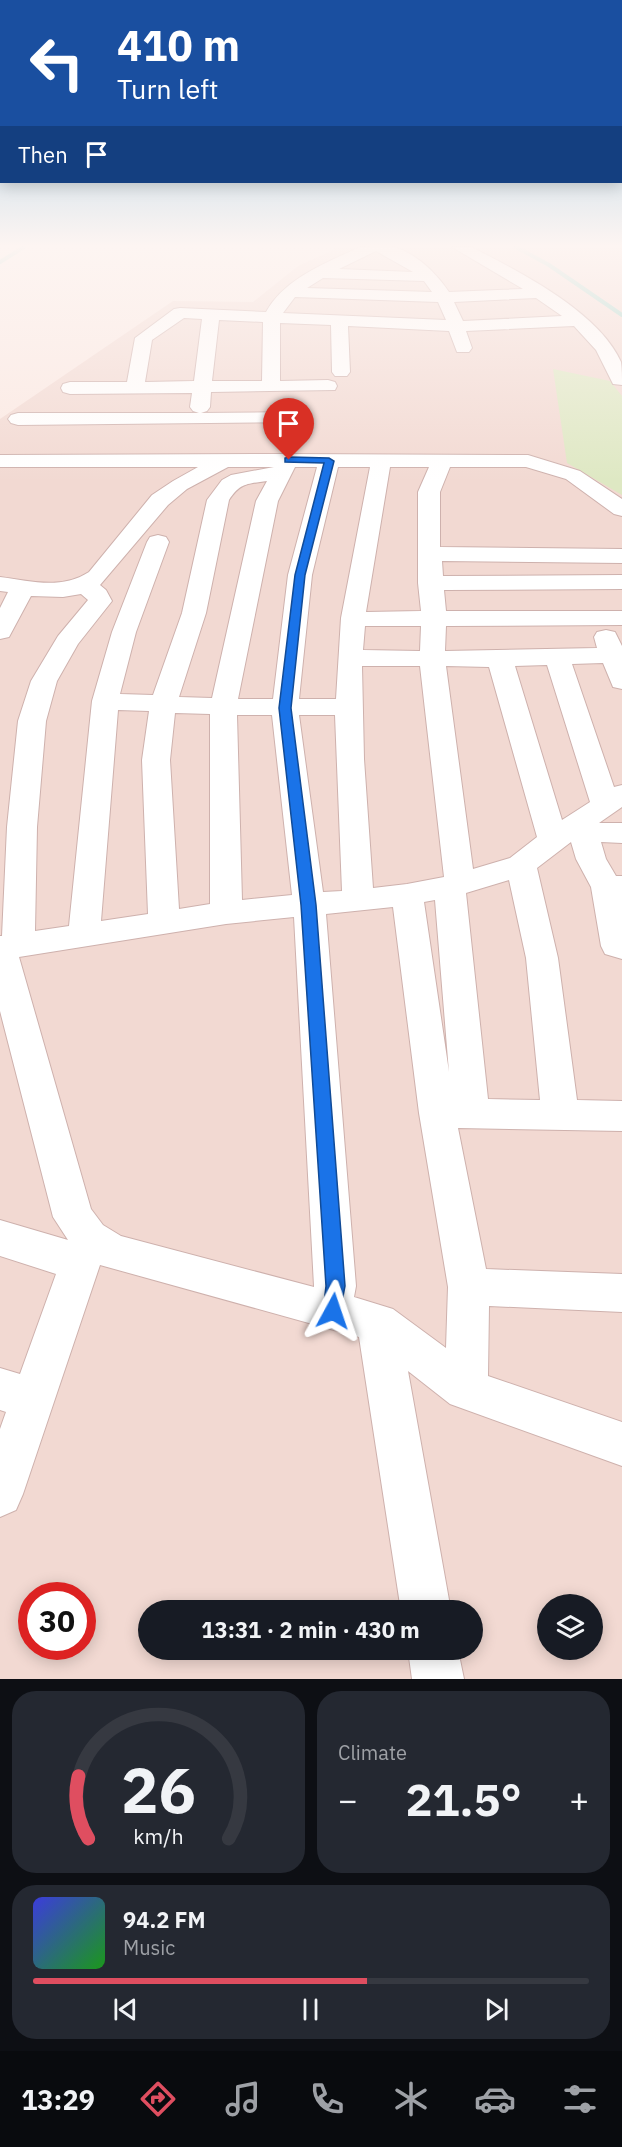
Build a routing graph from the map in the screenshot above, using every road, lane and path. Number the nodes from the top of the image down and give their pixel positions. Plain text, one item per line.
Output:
1 (162, 325) edge
2 (210, 325) edge
3 (272, 325) edge
4 (339, 325) edge
5 (443, 325) edge
6 (471, 325) edge
7 (580, 325) edge
8 (456, 326) junction
9 (463, 348) dead end
10 (620, 380) dead end
11 (271, 386) junction
12 (135, 387) junction
13 (202, 387) junction
14 (70, 388) dead end
15 (294, 418) dead end
16 (18, 419) dead end
17 (199, 419) junction
18 (0, 461) edge
19 (194, 461) junction
20 (226, 461) junction
21 (329, 461) junction
22 (381, 461) junction
23 (442, 461) junction
24 (286, 467) junction
25 (622, 509) edge
26 (158, 542) dead end
27 (429, 554) junction
28 (577, 556) junction
29 (622, 556) edge
30 (586, 582) junction
31 (622, 582) edge
32 (430, 583) junction
33 (11, 586) edge
34 (86, 586) junction
35 (611, 618) edge
36 (353, 619) junction
37 (434, 620) junction
38 (0, 632) edge
39 (617, 656) edge
40 (351, 658) junction
41 (556, 658) junction
42 (432, 660) junction
43 (500, 660) junction
44 (622, 681) edge
45 (105, 701) junction
46 (163, 704) junction
47 (223, 707) junction
48 (349, 707) junction
49 (285, 708) junction
50 (614, 800) edge
51 (622, 832) edge
52 (569, 833) junction
53 (521, 865) junction
54 (455, 885) junction
55 (614, 887) edge
56 (407, 896) junction
57 (358, 900) junction
58 (309, 905) junction
59 (226, 913) junction
60 (165, 923) junction
61 (84, 935) junction
62 (6, 947) edge
63 (620, 955) edge
64 (454, 1113) junction
65 (560, 1114) junction
66 (622, 1116) edge
67 (0, 1238) edge
68 (84, 1251) junction
69 (469, 1287) junction
70 (622, 1293) edge
71 (333, 1311) junction
72 (378, 1323) junction
73 (466, 1389) junction
74 (16, 1394) edge
75 (622, 1444) edge
76 (0, 1494) edge
77 (424, 1600) edge
78 (435, 1660) edge
79 (438, 1679) edge

1 - 12 street
2 - 13 street
3 - 11 street
4 - 11 street
5 - 8 street
6 - 8 street
7 - 10 street
8 - 9 street
11 - 13 street
12 - 13 street
12 - 14 street
13 - 17 street
15 - 17 street
16 - 17 street
17 - 19 street
18 - 19 street
19 - 20 street
20 - 24 street
20 - 34 street
21 - 22 street
21 - 24 street
21 - 49 street
22 - 23 street
22 - 36 street
23 - 25 street
23 - 27 street
24 - 46 street
24 - 47 street
26 - 45 street
27 - 28 street
27 - 32 street
28 - 29 street
28 - 30 street
30 - 31 street
30 - 32 street
30 - 35 street
32 - 37 street
33 - 34 street
33 - 38 street
34 - 62 street
35 - 37 street
35 - 39 street
36 - 37 street
36 - 40 street
37 - 42 street
39 - 41 street
39 - 44 street
40 - 42 street
40 - 48 street
41 - 43 street
41 - 50 street
42 - 43 street
42 - 54 street
43 - 52 street
45 - 46 street
45 - 61 street
46 - 47 street
46 - 60 street
47 - 49 street
47 - 59 street
48 - 49 street
48 - 57 street
49 - 58 street
50 - 52 street
51 - 52 street
52 - 53 street
52 - 55 street
53 - 54 street
53 - 65 street
54 - 56 street
54 - 64 street
55 - 63 street
56 - 57 street
56 - 64 street
57 - 58 street
58 - 59 street
58 - 71 street
59 - 60 street
60 - 61 street
61 - 62 street
62 - 68 street
64 - 65 street
64 - 69 street
65 - 66 street
67 - 68 street
68 - 71 street
68 - 74 street
69 - 70 street
69 - 73 street
71 - 72 street
72 - 73 street
72 - 77 street
73 - 75 street
74 - 76 street
78 - 79 street

